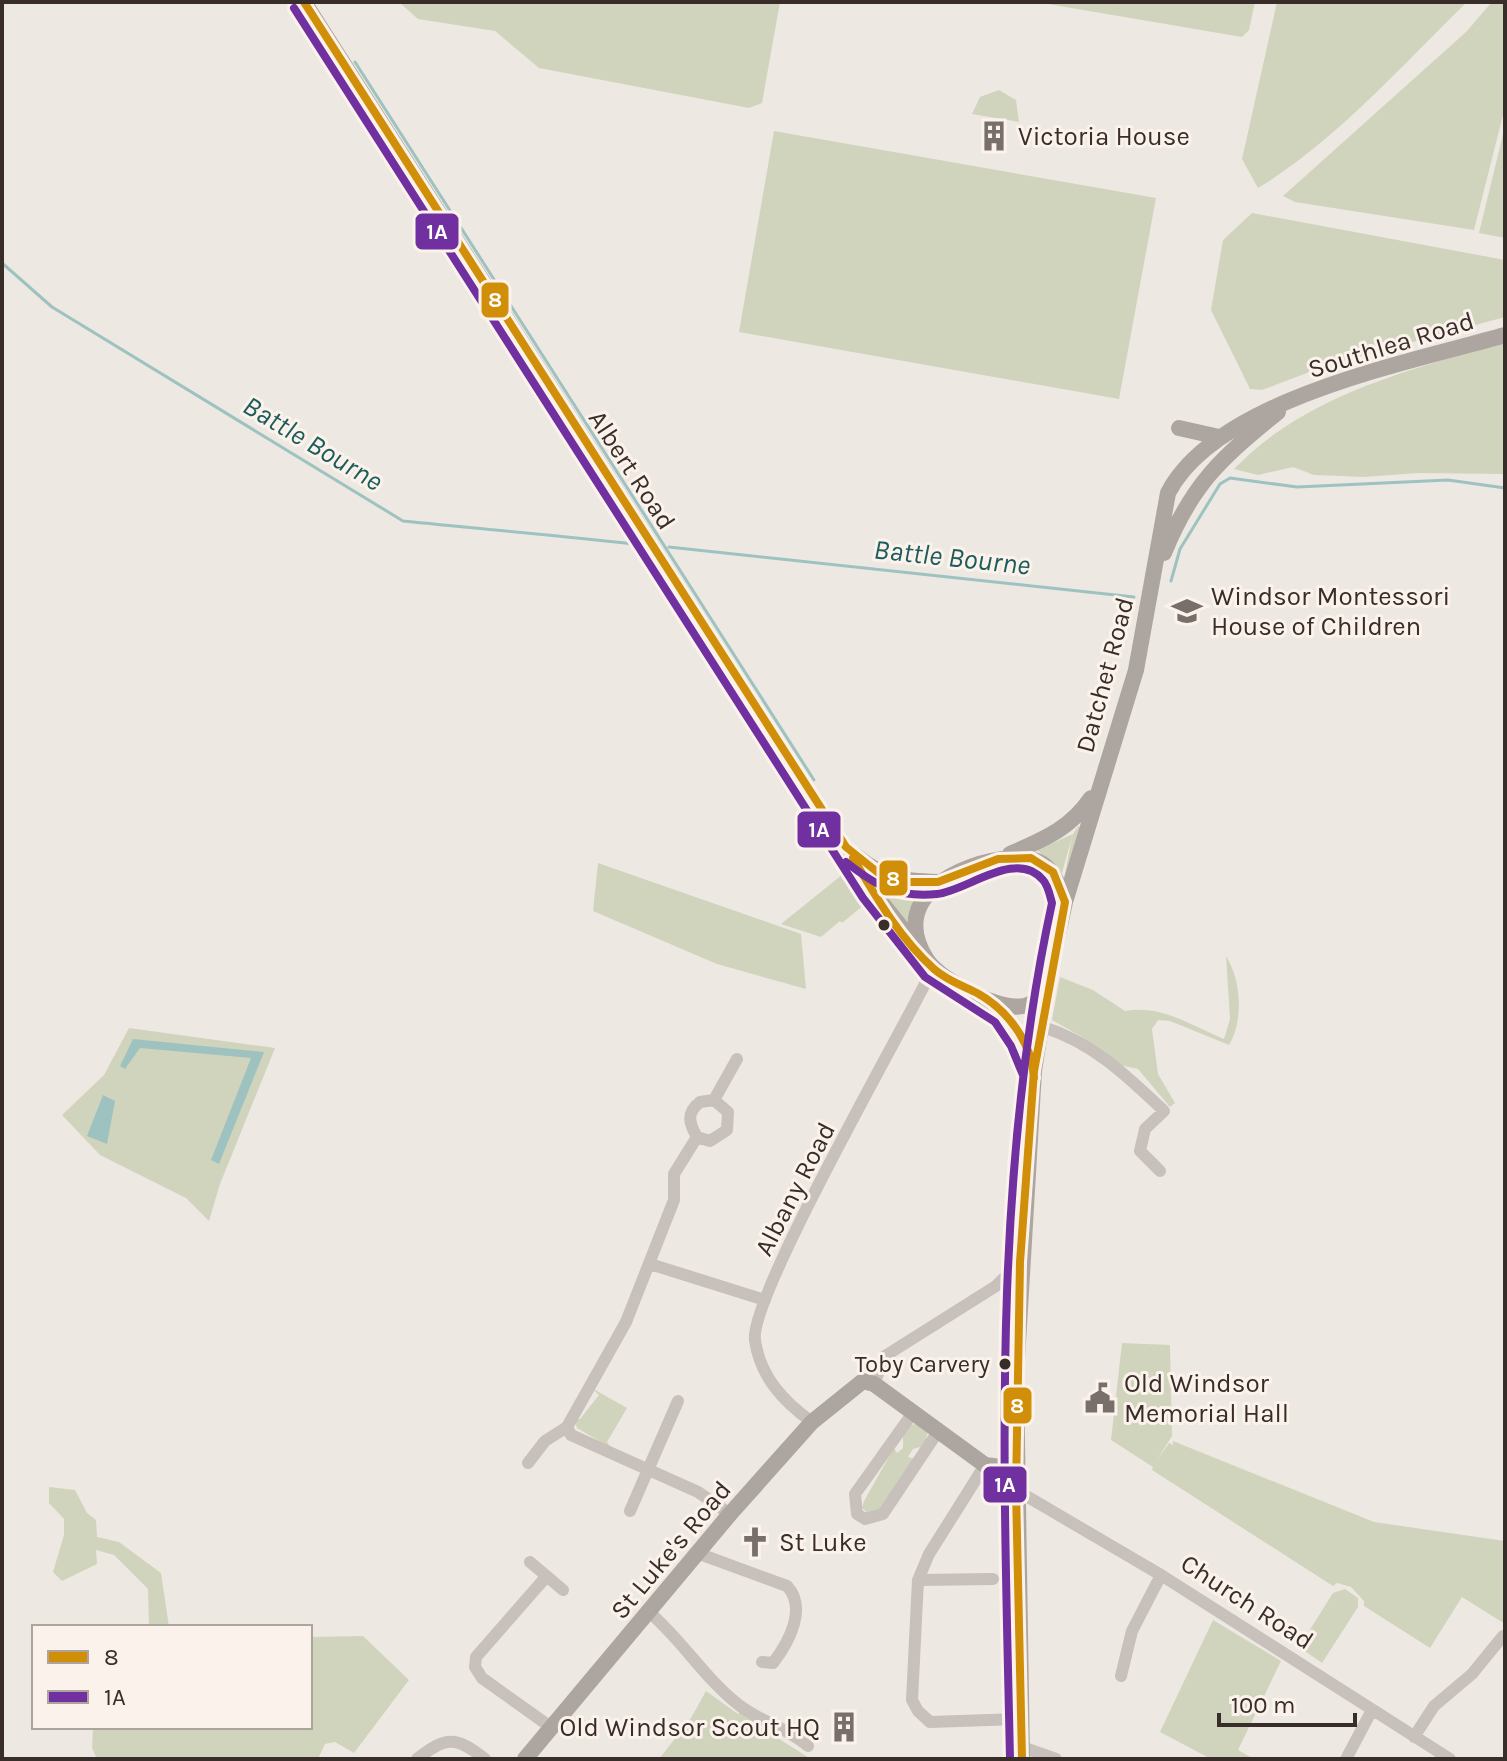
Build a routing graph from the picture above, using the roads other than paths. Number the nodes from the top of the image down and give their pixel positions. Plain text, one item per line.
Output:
1 (304, 2) edge
2 (1505, 335) edge
3 (1291, 401) junction
4 (1179, 428) dead end
5 (1219, 437) junction
6 (1180, 471) junction
7 (1201, 480) junction
8 (1156, 573) junction
9 (1097, 788) junction
10 (846, 847) junction
11 (998, 859) junction
12 (938, 882) junction
13 (1065, 902) junction
14 (930, 963) junction
15 (1048, 980) junction
16 (987, 999) junction
17 (1043, 1027) junction
18 (737, 1059) dead end
19 (1034, 1071) junction
20 (714, 1100) junction
21 (697, 1137) junction
22 (1160, 1171) dead end
23 (1020, 1262) junction
24 (650, 1264) junction
25 (765, 1300) junction
26 (868, 1382) junction
27 (678, 1401) dead end
28 (912, 1414) junction
29 (812, 1422) junction
30 (567, 1427) junction
31 (937, 1433) junction
32 (528, 1463) dead end
33 (985, 1465) junction
34 (646, 1468) junction
35 (1016, 1469) junction
36 (1016, 1490) junction
37 (630, 1511) dead end
38 (730, 1514) junction
39 (697, 1553) junction
40 (530, 1562) dead end
41 (1161, 1575) junction
42 (546, 1577) junction
43 (993, 1579) dead end
44 (918, 1580) junction
45 (563, 1590) dead end
46 (649, 1612) junction
47 (1503, 1636) dead end
48 (762, 1662) dead end
49 (1121, 1676) dead end
50 (1372, 1710) junction
51 (1020, 1719) junction
52 (552, 1728) junction
53 (1414, 1737) junction
54 (808, 1746) dead end
55 (1022, 1753) edge
56 (417, 1759) edge
57 (485, 1759) edge
58 (525, 1759) edge
59 (1056, 1759) edge
60 (1346, 1759) edge
61 (1450, 1759) edge

1 - 10 main road, Albert Road
2 - 3 main road, Southlea Road
3 - 5 main road, Southlea Road
3 - 7 main road, Southlea Road
4 - 5 main road
5 - 6 main road, Southlea Road
6 - 7 main road
6 - 8 main road, Southlea Road
7 - 8 main road, Southlea Road
8 - 9 main road, Datchet Road
9 - 11 main road, Datchet Road
9 - 13 main road, Datchet Road
10 - 12 main road
10 - 14 main road, Albert Road
11 - 12 main road
11 - 13 main road
12 - 14 main road
13 - 15 main road
14 - 16 main road
14 - 25 street, Albany Road
15 - 16 main road
15 - 17 main road
16 - 19 main road
17 - 19 main road
17 - 22 street
18 - 20 street
19 - 23 main road
20 - 21 street
20 - 21 street
21 - 24 street
23 - 26 street, St Luke's Road
23 - 35 main road
24 - 25 street
24 - 30 street
25 - 29 street, Albany Road
26 - 28 main road
26 - 29 main road, St Luke's Road
27 - 34 street
28 - 31 main road
28 - 31 street
29 - 38 main road, St Luke's Road
30 - 32 street
30 - 34 street
31 - 33 main road
33 - 35 main road
33 - 44 street
34 - 37 street
34 - 38 street
35 - 36 main road
36 - 41 street, Church Road
36 - 51 main road
38 - 39 main road, St Luke's Road
39 - 46 main road, St Luke's Road
39 - 48 street
40 - 42 street
41 - 49 street
41 - 50 street, Church Road
42 - 45 street
42 - 52 street
43 - 44 street
44 - 51 street
46 - 52 main road, St Luke's Road
46 - 54 street
47 - 53 street
50 - 53 street, Church Road
50 - 60 street
51 - 55 main road
52 - 58 main road, St Luke's Road
53 - 61 street, Church Road
55 - 59 street
56 - 57 street

